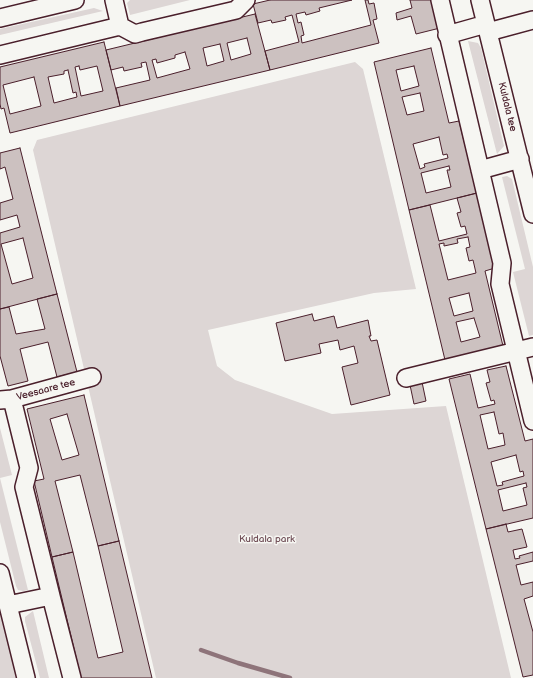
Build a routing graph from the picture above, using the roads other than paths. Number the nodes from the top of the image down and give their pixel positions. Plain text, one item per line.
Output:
1 (75, 0) edge
2 (114, 0) edge
3 (246, 0) edge
4 (440, 0) edge
5 (480, 0) edge
6 (0, 18) edge
7 (533, 20) edge
8 (120, 26) junction
9 (487, 28) junction
10 (447, 35) junction
11 (0, 55) edge
12 (520, 159) junction
13 (480, 170) junction
14 (533, 214) edge
15 (533, 347) edge
16 (515, 352) junction
17 (92, 377) dead end
18 (406, 378) dead end
19 (4, 396) edge
20 (533, 421) edge
21 (0, 572) edge
22 (51, 596) junction
23 (8, 606) junction
24 (26, 678) edge
25 (72, 678) edge

1 - 6 street
2 - 8 street
3 - 8 street
4 - 10 street
5 - 9 street, Kuldala tee
7 - 9 street
8 - 11 street
9 - 10 street
9 - 12 street, Kuldala tee
10 - 13 street
12 - 13 street
12 - 14 street, Kuldala tee
13 - 16 street
15 - 16 street
16 - 18 street
16 - 20 street
17 - 19 street, Veesaare tee
19 - 22 street
21 - 23 street
22 - 23 street
22 - 25 street
23 - 24 street

